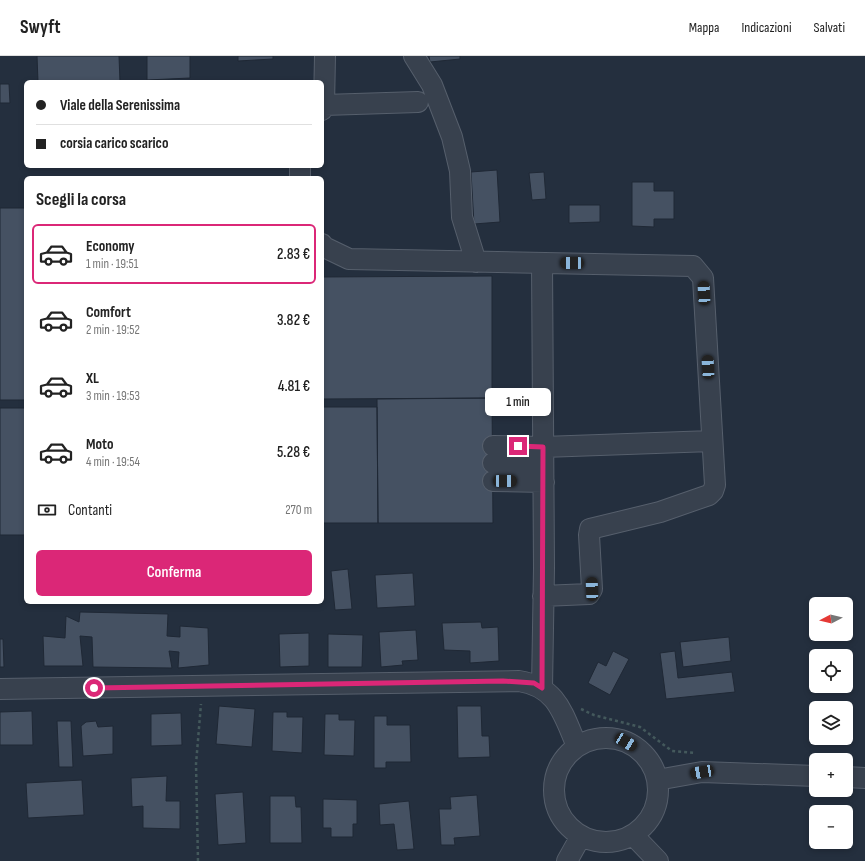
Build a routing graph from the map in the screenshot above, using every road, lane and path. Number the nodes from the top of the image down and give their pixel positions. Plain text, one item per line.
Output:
1 (325, 56) edge
2 (414, 56) edge
3 (324, 82) edge
4 (418, 102) dead end
5 (324, 108) edge
6 (324, 247) edge
7 (476, 262) junction
8 (542, 263) junction
9 (712, 441) junction
10 (543, 459) junction
11 (543, 596) junction
12 (532, 684) junction
13 (202, 686) junction
14 (0, 689) edge
15 (577, 746) junction
16 (809, 776) edge
17 (853, 777) edge
18 (865, 778) edge
19 (657, 780) junction
20 (633, 835) junction
21 (581, 836) junction
22 (198, 861) edge
23 (567, 861) edge
24 (658, 861) edge

1 - 3 street
2 - 7 street
4 - 5 street
6 - 7 street
7 - 8 street
8 - 9 street
8 - 10 street
9 - 10 street
9 - 11 street
10 - 10 street
10 - 11 street
11 - 12 street
12 - 13 street
12 - 15 street
13 - 14 street
13 - 22 path
15 - 19 street
15 - 21 street
16 - 19 street
17 - 18 street
19 - 20 street
20 - 21 street
20 - 24 street
21 - 23 street

